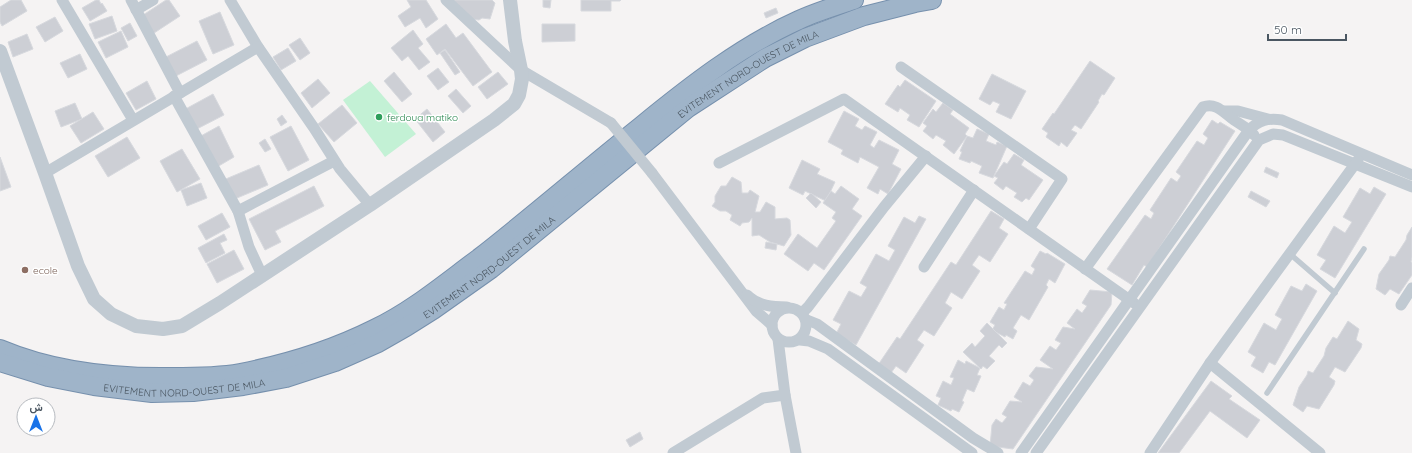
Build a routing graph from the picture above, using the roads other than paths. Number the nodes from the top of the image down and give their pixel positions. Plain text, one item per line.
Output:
1 (62, 0) edge
2 (152, 0) edge
3 (230, 0) edge
4 (446, 0) edge
5 (510, 0) edge
6 (854, 0) edge
7 (932, 0) edge
8 (133, 5) edge
9 (258, 47) junction
10 (0, 51) edge
11 (901, 67) dead end
12 (521, 70) junction
13 (177, 95) junction
14 (1224, 111) junction
15 (1268, 119) junction
16 (133, 120) junction
17 (1282, 120) junction
18 (1249, 130) junction
19 (1278, 134) junction
20 (1259, 140) junction
21 (1362, 154) junction
22 (926, 156) junction
23 (334, 160) junction
24 (719, 163) dead end
25 (1356, 165) junction
26 (45, 172) junction
27 (1412, 175) edge
28 (1412, 187) edge
29 (974, 190) junction
30 (370, 205) junction
31 (238, 211) junction
32 (1029, 229) junction
33 (1364, 249) dead end
34 (1290, 254) junction
35 (924, 267) dead end
36 (1085, 269) junction
37 (262, 276) junction
38 (735, 282) junction
39 (1412, 288) edge
40 (1335, 293) junction
41 (1129, 300) junction
42 (1401, 305) dead end
43 (790, 307) junction
44 (1140, 308) junction
45 (804, 316) junction
46 (772, 325) junction
47 (778, 339) junction
48 (800, 340) junction
49 (0, 348) edge
50 (0, 362) edge
51 (1210, 363) junction
52 (1268, 393) dead end
53 (785, 395) junction
54 (673, 453) edge
55 (796, 453) edge
56 (972, 453) edge
57 (998, 453) edge
58 (1021, 453) edge
59 (1036, 453) edge
60 (1150, 453) edge
61 (1320, 453) edge

1 - 16 street
2 - 8 street
3 - 9 street
4 - 12 street
5 - 12 street
6 - 49 highway
7 - 50 highway, EVITEMENT NORD-OUEST DE MILA
8 - 13 street
9 - 13 street
9 - 23 street
10 - 26 street
11 - 32 street
12 - 30 street
12 - 38 street, bridge
13 - 16 street
13 - 31 street
14 - 15 street
14 - 18 street
14 - 36 street
15 - 17 street
15 - 18 street
16 - 26 street
17 - 19 street
17 - 21 street
18 - 20 street
18 - 41 street
19 - 20 street
19 - 25 street
20 - 44 street
21 - 25 street
21 - 27 street
22 - 24 street
22 - 29 street
22 - 45 street
23 - 30 street
23 - 31 street
25 - 28 street
25 - 34 street
26 - 37 street
29 - 32 street
29 - 35 street
30 - 37 street
31 - 37 street
32 - 36 street
33 - 40 lane
34 - 40 lane
34 - 51 street
36 - 41 street
38 - 43 street
38 - 46 street
39 - 42 street
40 - 52 lane
41 - 44 street
41 - 58 street
43 - 45 street
43 - 46 street
44 - 59 street
45 - 48 street
45 - 57 street
46 - 47 street
47 - 48 street
47 - 53 street
48 - 56 street
51 - 60 street
51 - 61 street
53 - 54 street
53 - 55 street

